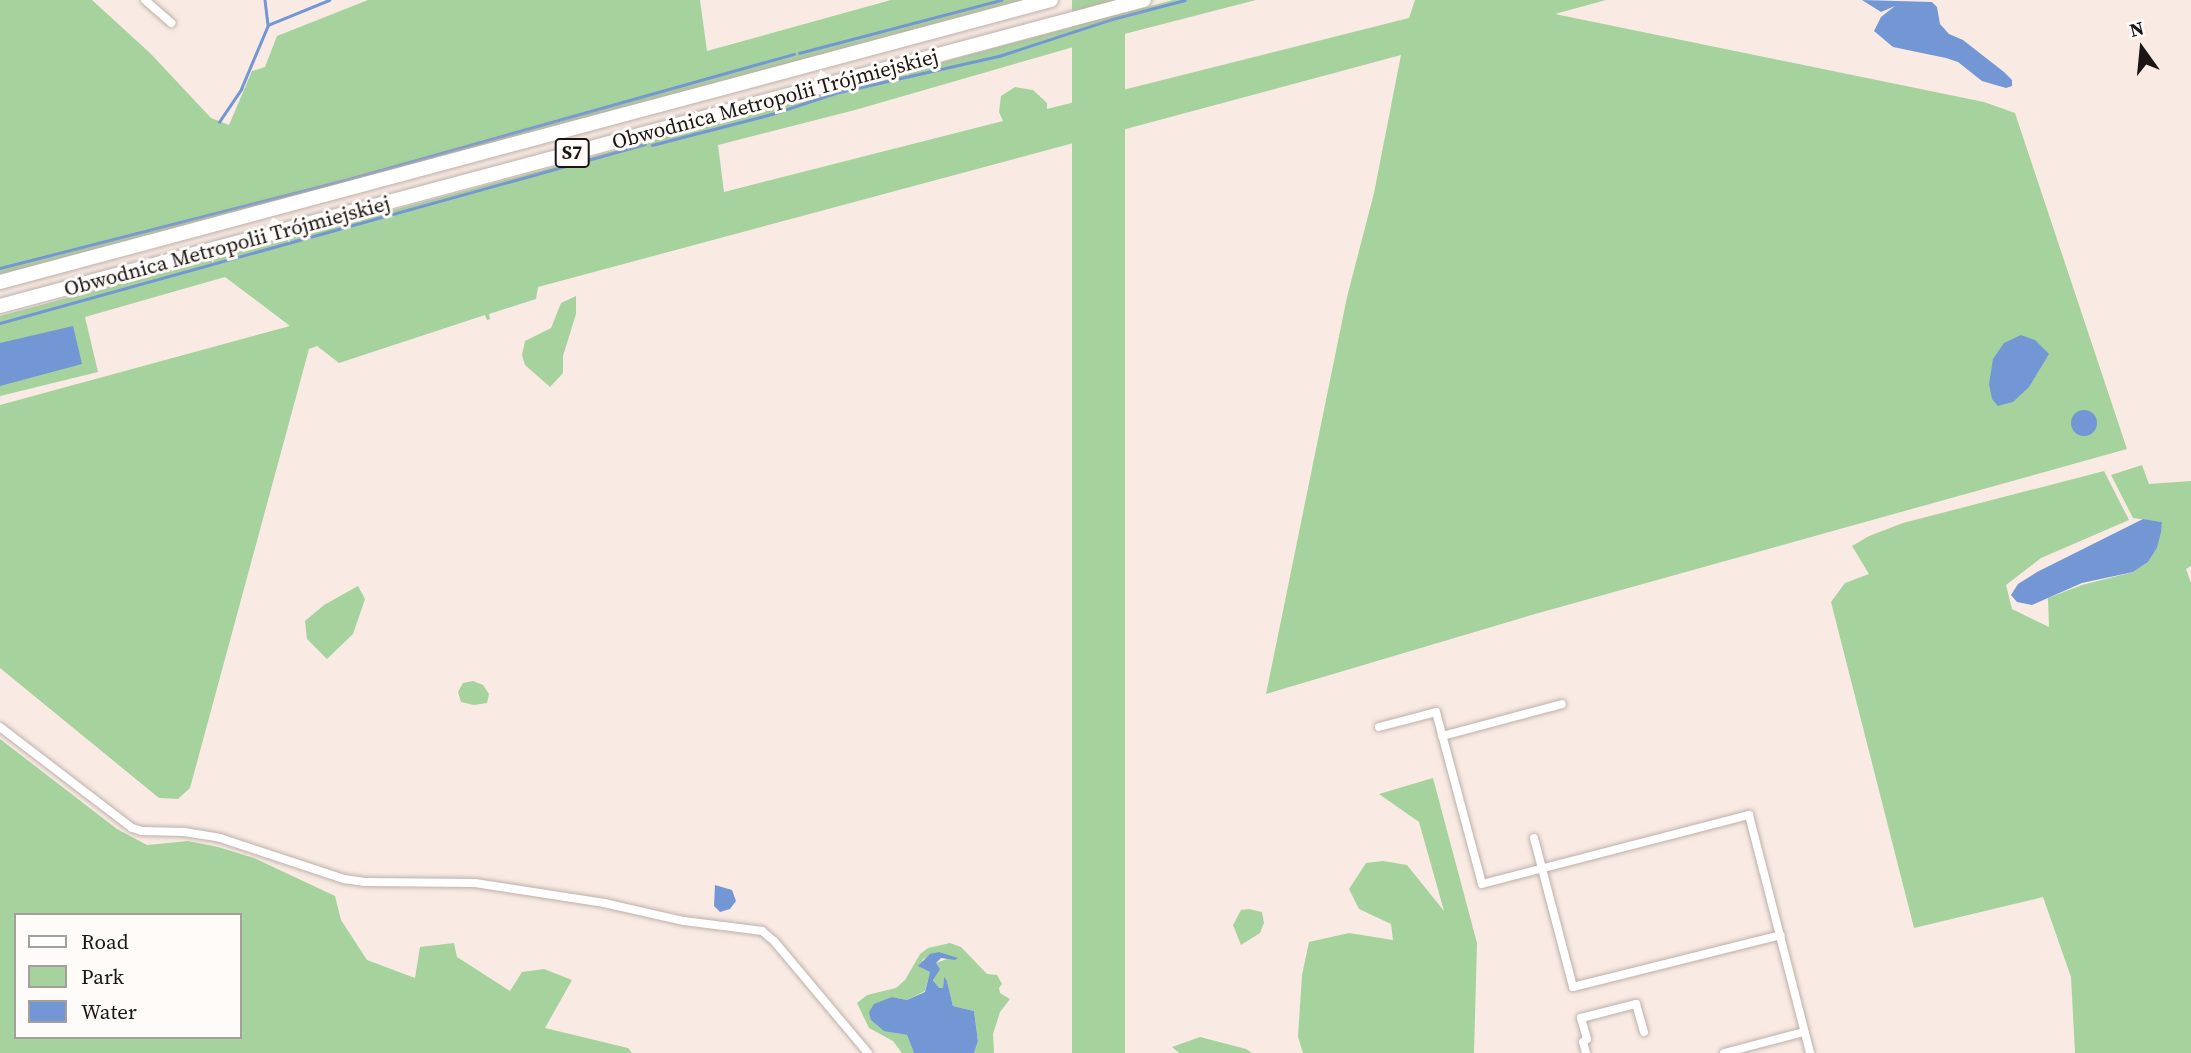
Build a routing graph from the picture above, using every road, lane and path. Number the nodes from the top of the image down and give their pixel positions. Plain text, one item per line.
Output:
1 (145, 0) edge
2 (1051, 0) edge
3 (1144, 0) edge
4 (171, 23) dead end
5 (0, 282) edge
6 (0, 306) edge
7 (1562, 704) dead end
8 (0, 727) edge
9 (1379, 727) dead end
10 (1442, 736) junction
11 (1534, 838) dead end
12 (1542, 868) junction
13 (1781, 935) junction
14 (1644, 1032) dead end
15 (1804, 1032) junction
16 (868, 1053) edge
17 (1586, 1053) edge
18 (1724, 1053) edge
19 (1810, 1053) edge

1 - 4 street
2 - 5 highway, Obwodnica Metropolii Trójmiejskiej / S7
3 - 6 highway, Obwodnica Metropolii Trójmiejskiej / S7
7 - 10 street
8 - 16 street
9 - 10 street
10 - 12 street
11 - 12 street
12 - 13 street
12 - 13 street
13 - 15 street
14 - 17 street
15 - 18 street
15 - 19 street

